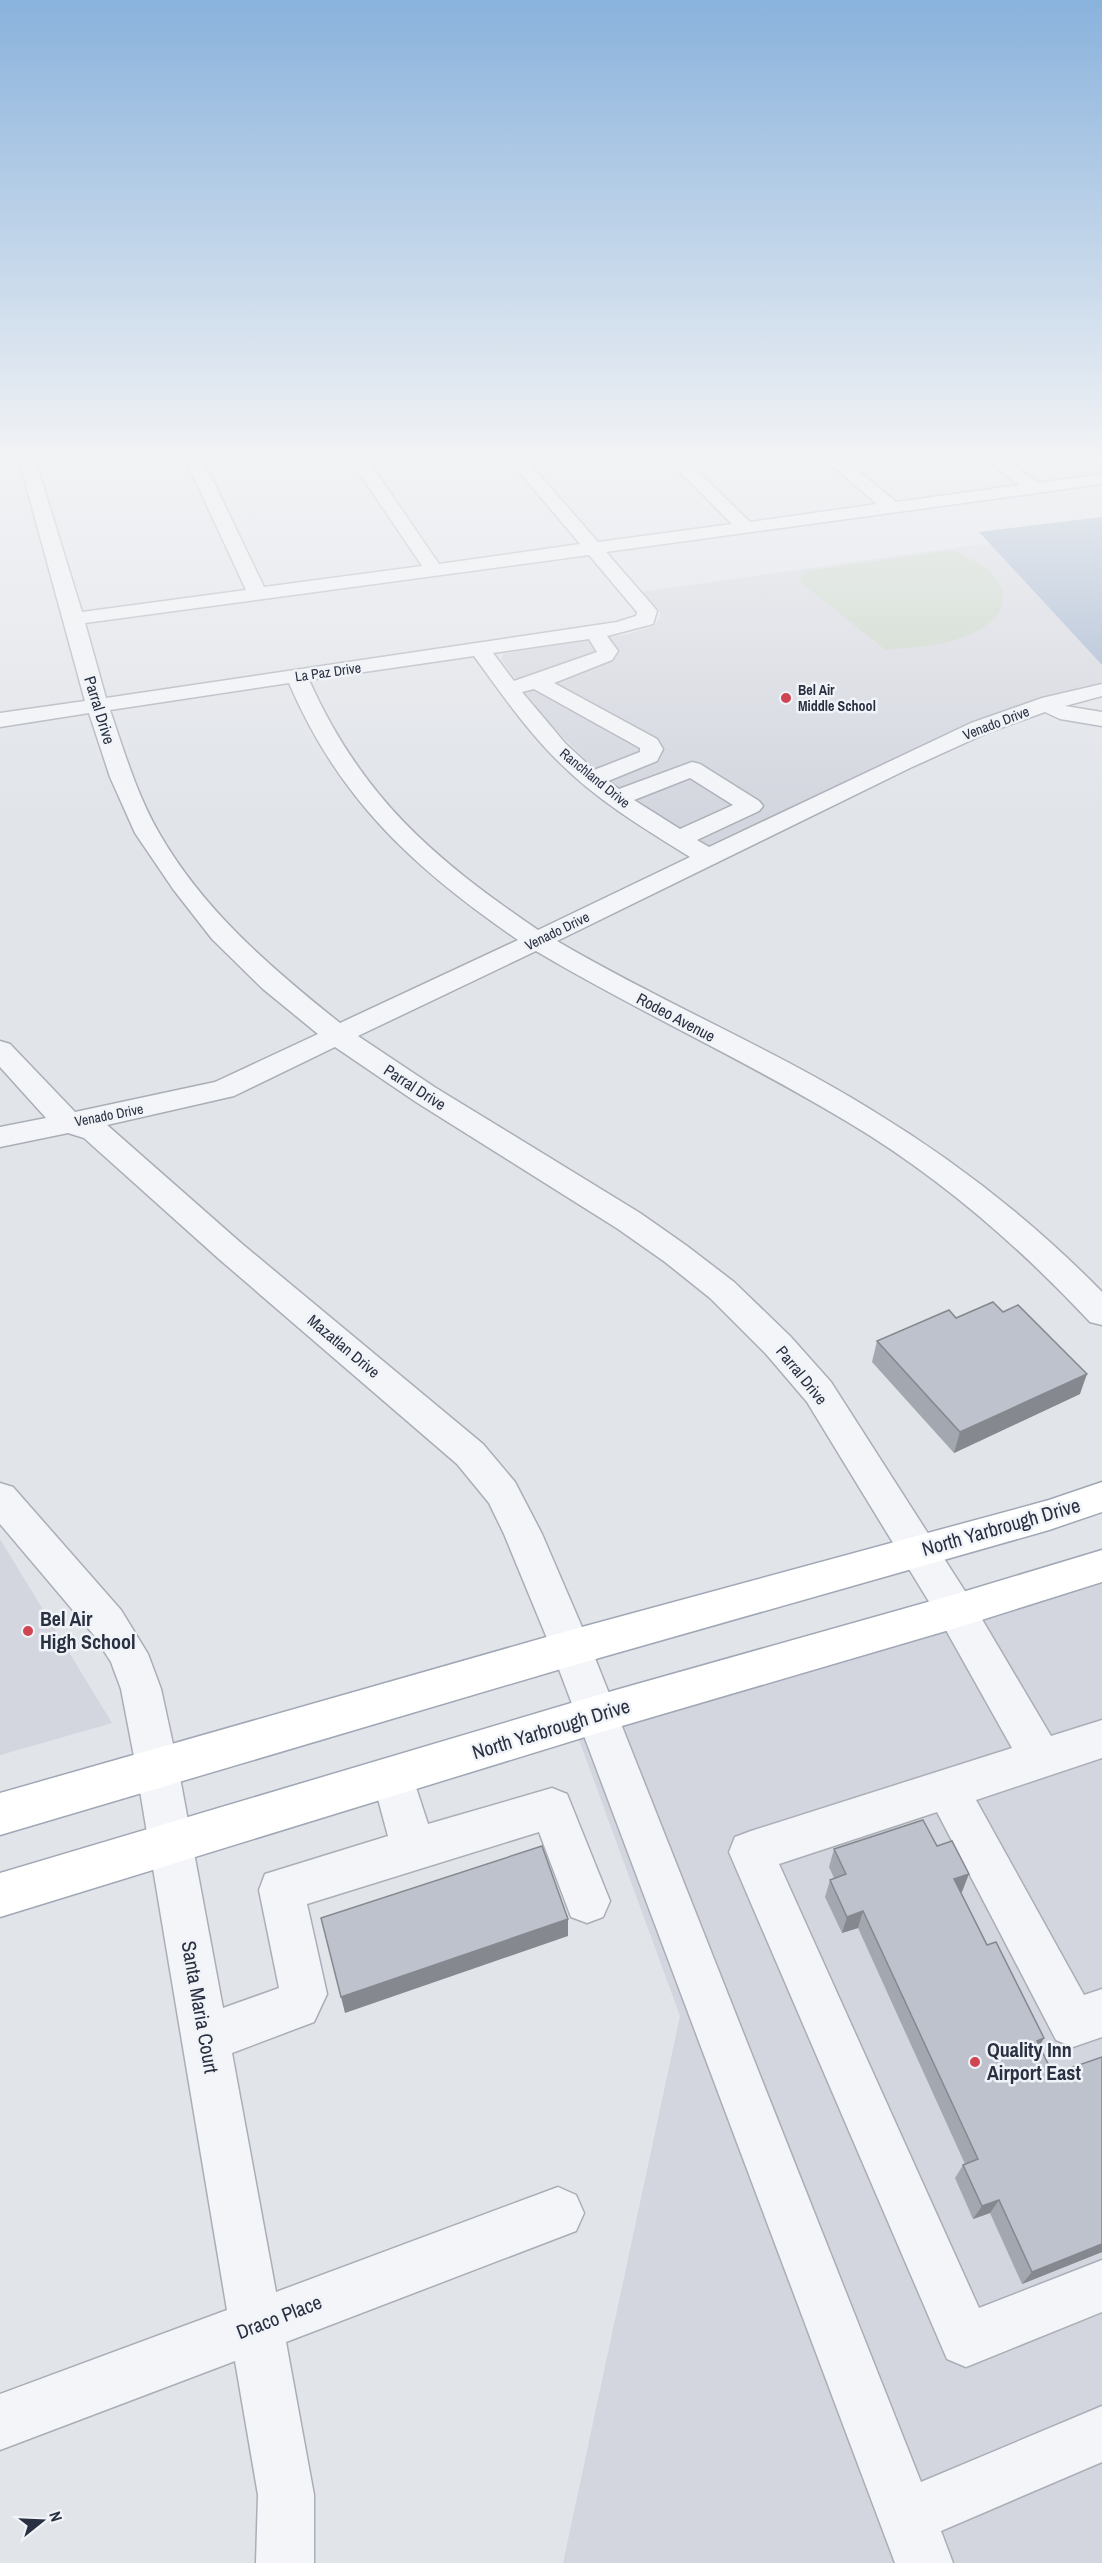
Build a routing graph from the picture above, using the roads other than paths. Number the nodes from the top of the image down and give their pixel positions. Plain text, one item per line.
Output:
1 (61, 576) edge
2 (249, 576) edge
3 (393, 576) edge
4 (617, 576) edge
5 (258, 594) junction
6 (74, 619) junction
7 (594, 632) junction
8 (480, 649) junction
9 (296, 676) junction
10 (537, 682) junction
11 (509, 689) junction
12 (1100, 692) edge
13 (1047, 704) junction
14 (97, 705) junction
15 (1102, 719) edge
16 (0, 720) edge
17 (592, 779) junction
18 (618, 798) junction
19 (679, 839) junction
20 (708, 857) junction
21 (536, 941) junction
22 (338, 1036) junction
23 (0, 1050) edge
24 (68, 1123) junction
25 (0, 1137) edge
26 (1102, 1313) edge
27 (1102, 1497) edge
28 (0, 1498) edge
29 (920, 1550) junction
30 (1102, 1566) edge
31 (956, 1611) junction
32 (571, 1648) junction
33 (598, 1714) junction
34 (1102, 1739) edge
35 (1041, 1759) junction
36 (157, 1767) junction
37 (393, 1777) junction
38 (947, 1789) junction
39 (0, 1814) edge
40 (170, 1845) junction
41 (414, 1849) junction
42 (0, 1895) edge
43 (587, 1901) dead end
44 (1102, 2013) edge
45 (205, 2038) junction
46 (558, 2213) dead end
47 (1102, 2286) edge
48 (257, 2325) junction
49 (0, 2422) edge
50 (1102, 2434) edge
51 (916, 2540) edge
52 (285, 2563) edge

1 - 6 street, Parral Drive
2 - 5 street
3 - 5 street
4 - 7 street, La Paz Drive
5 - 6 street
6 - 14 street, Parral Drive
7 - 8 street, La Paz Drive
7 - 10 street
8 - 9 street, La Paz Drive
8 - 11 street, Ranchland Drive
9 - 14 street, La Paz Drive
9 - 21 street, Rodeo Avenue
10 - 11 street
10 - 17 street
11 - 17 street, Ranchland Drive
12 - 13 street, Venado Drive
13 - 15 street
13 - 20 street, Venado Drive
14 - 16 street, La Paz Drive
14 - 22 street, Parral Drive
17 - 18 street, Ranchland Drive
18 - 19 street, Ranchland Drive
18 - 19 street
19 - 20 street, Ranchland Drive
20 - 21 street, Venado Drive
21 - 22 street, Venado Drive
21 - 26 street, Rodeo Avenue
22 - 24 street, Venado Drive
22 - 29 street, Parral Drive
23 - 24 street, Mazatlan Drive
24 - 25 street, Venado Drive
24 - 32 street, Mazatlan Drive
27 - 29 main road, North Yarbrough Drive
28 - 36 street, Santa Maria Court
29 - 31 street, Parral Drive
29 - 32 main road, North Yarbrough Drive
30 - 31 main road, North Yarbrough Drive
31 - 33 main road, North Yarbrough Drive
31 - 35 street, Parral Drive
32 - 33 street, Mazatlan Drive
32 - 36 main road, North Yarbrough Drive
33 - 37 main road, North Yarbrough Drive
33 - 51 street, Mazatlan Drive
34 - 35 street
35 - 38 street
36 - 39 main road, North Yarbrough Drive
36 - 40 street, Santa Maria Court
37 - 40 main road, North Yarbrough Drive
37 - 41 street
38 - 44 street
38 - 47 street
40 - 42 main road, North Yarbrough Drive
40 - 45 street, Santa Maria Court
41 - 43 street
41 - 45 street
45 - 48 street, Santa Maria Court
46 - 48 street, Draco Place
48 - 49 street, Draco Place
48 - 52 street, Santa Maria Court
50 - 51 street

